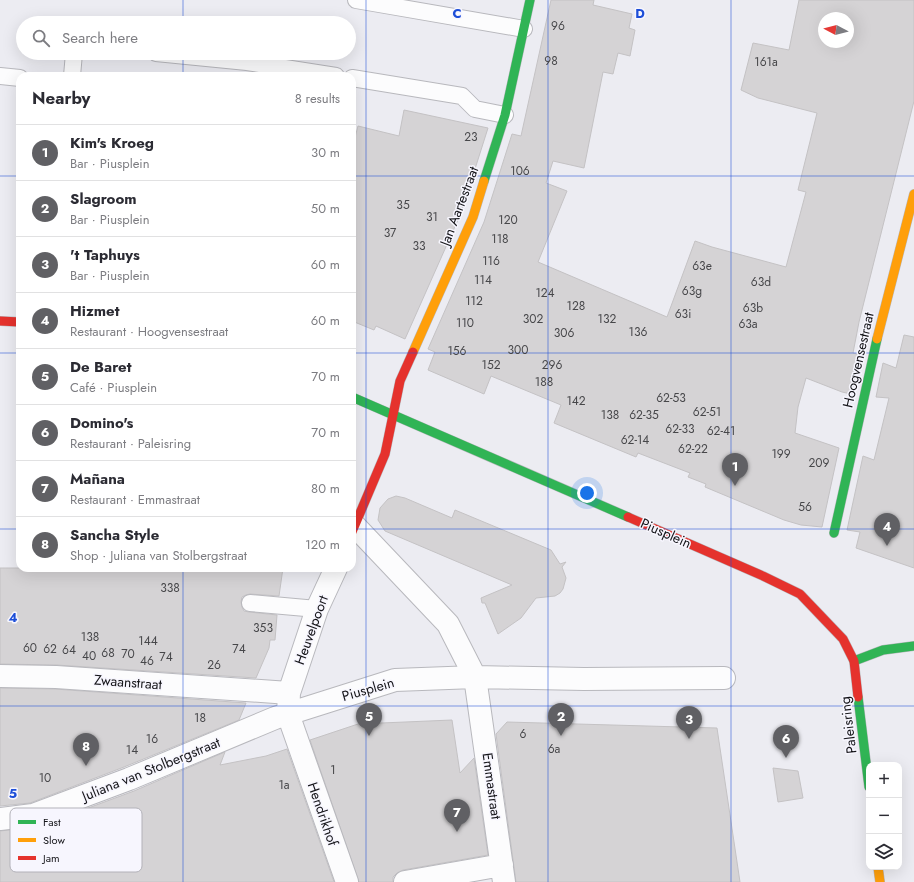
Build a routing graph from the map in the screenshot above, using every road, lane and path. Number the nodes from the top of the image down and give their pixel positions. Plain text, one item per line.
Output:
1 (356, 0) edge
2 (530, 0) edge
3 (524, 29) junction
4 (73, 60) edge
5 (228, 60) edge
6 (72, 72) edge
7 (311, 72) edge
8 (0, 76) edge
9 (16, 78) edge
10 (356, 79) edge
11 (506, 115) junction
12 (913, 201) edge
13 (0, 321) edge
14 (16, 322) edge
15 (356, 399) edge
16 (393, 414) junction
17 (356, 520) edge
18 (356, 530) edge
19 (834, 533) dead end
20 (334, 572) edge
21 (250, 603) dead end
22 (317, 609) junction
23 (914, 646) edge
24 (854, 661) junction
25 (0, 676) edge
26 (476, 676) junction
27 (724, 678) dead end
28 (256, 691) joint
29 (285, 708) junction
30 (866, 762) edge
31 (52, 808) edge
32 (10, 818) edge
33 (0, 819) edge
34 (502, 866) edge
35 (878, 870) edge
36 (347, 882) edge
37 (404, 882) edge
38 (880, 882) edge

1 - 3 lane
2 - 3 street, Jan Aartestraat
3 - 11 street, Jan Aartestraat
4 - 6 lane
5 - 7 lane
8 - 9 lane
10 - 11 lane
11 - 16 street, Jan Aartestraat
12 - 19 street, Hoogvensestraat
13 - 14 street
15 - 16 street, Piusplein
16 - 17 street
16 - 24 street, Piusplein
18 - 26 street
20 - 22 street, Heuvelpoort
21 - 22 lane
22 - 29 street, Heuvelpoort
23 - 24 street
24 - 30 street, Paleisring
25 - 28 street, Zwaanstraat
26 - 27 street, Piusplein
26 - 29 street, Piusplein
26 - 34 street, Emmastraat
28 - 29 street, Piusplein
29 - 31 street, Juliana van Stolbergstraat
29 - 36 street, Hendrikhof
32 - 33 street, Juliana van Stolbergstraat
34 - 37 street, Emmastraat
35 - 38 street

